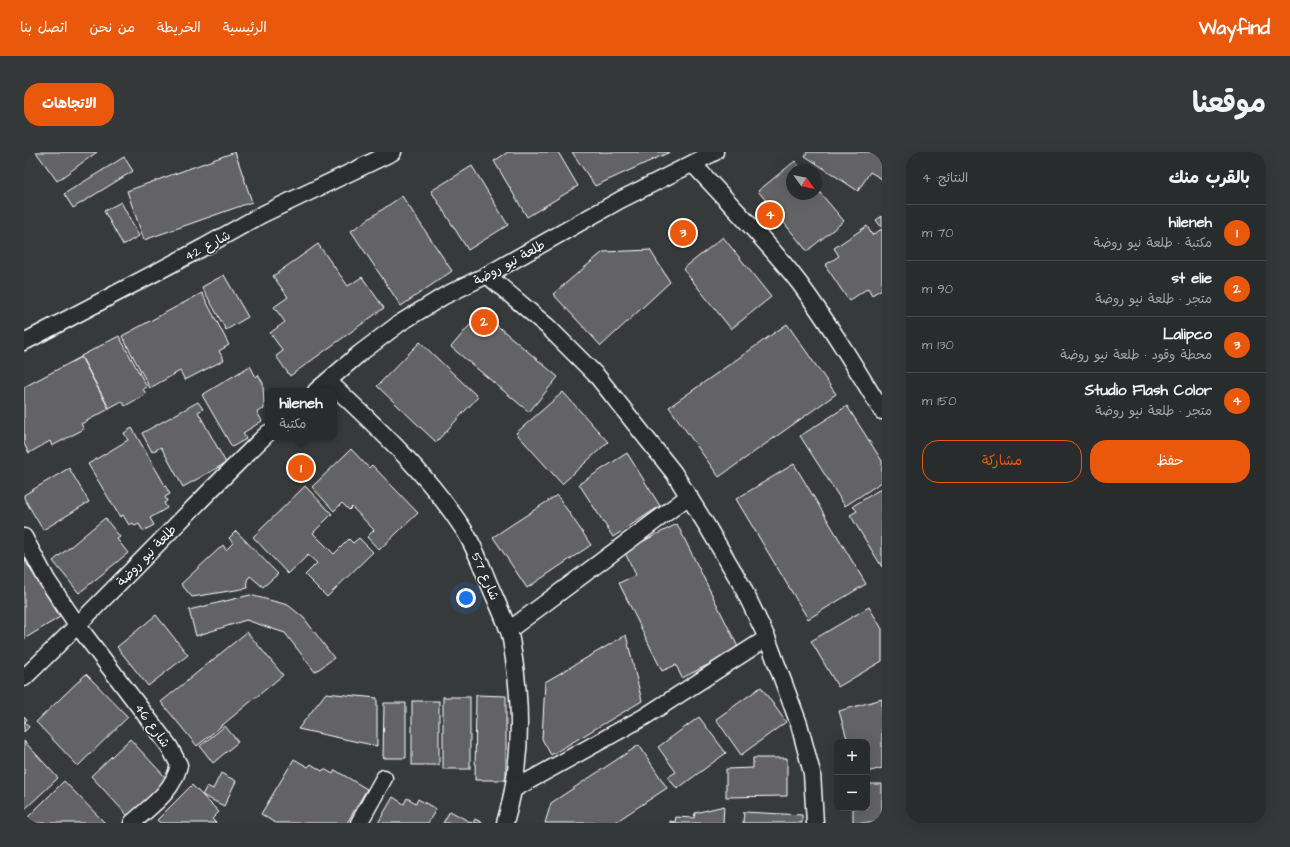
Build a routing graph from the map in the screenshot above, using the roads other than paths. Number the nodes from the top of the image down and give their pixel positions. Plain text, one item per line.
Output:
1 (393, 152) edge
2 (715, 152) edge
3 (693, 164) junction
4 (487, 275) junction
5 (24, 342) edge
6 (322, 386) edge
7 (337, 399) edge
8 (882, 411) edge
9 (265, 436) edge
10 (689, 496) junction
11 (24, 537) edge
12 (78, 626) junction
13 (509, 630) junction
14 (767, 638) junction
15 (24, 678) edge
16 (384, 778) dead end
17 (514, 789) junction
18 (132, 823) edge
19 (359, 823) edge
20 (505, 823) edge
21 (815, 823) edge

1 - 5 street, شارع 42
2 - 3 street, طلعة نيو روضة
3 - 4 street, طلعة نيو روضة
3 - 8 street
4 - 6 street, طلعة نيو روضة
4 - 10 street
7 - 13 street, شارع 57
9 - 12 street, طلعة نيو روضة
10 - 13 street
10 - 14 street
11 - 12 street
12 - 15 street, طلعة نيو روضة
12 - 18 street, شارع 46
13 - 17 street, شارع 57
14 - 17 street
14 - 21 street
16 - 19 street
17 - 20 street, شارع 57

